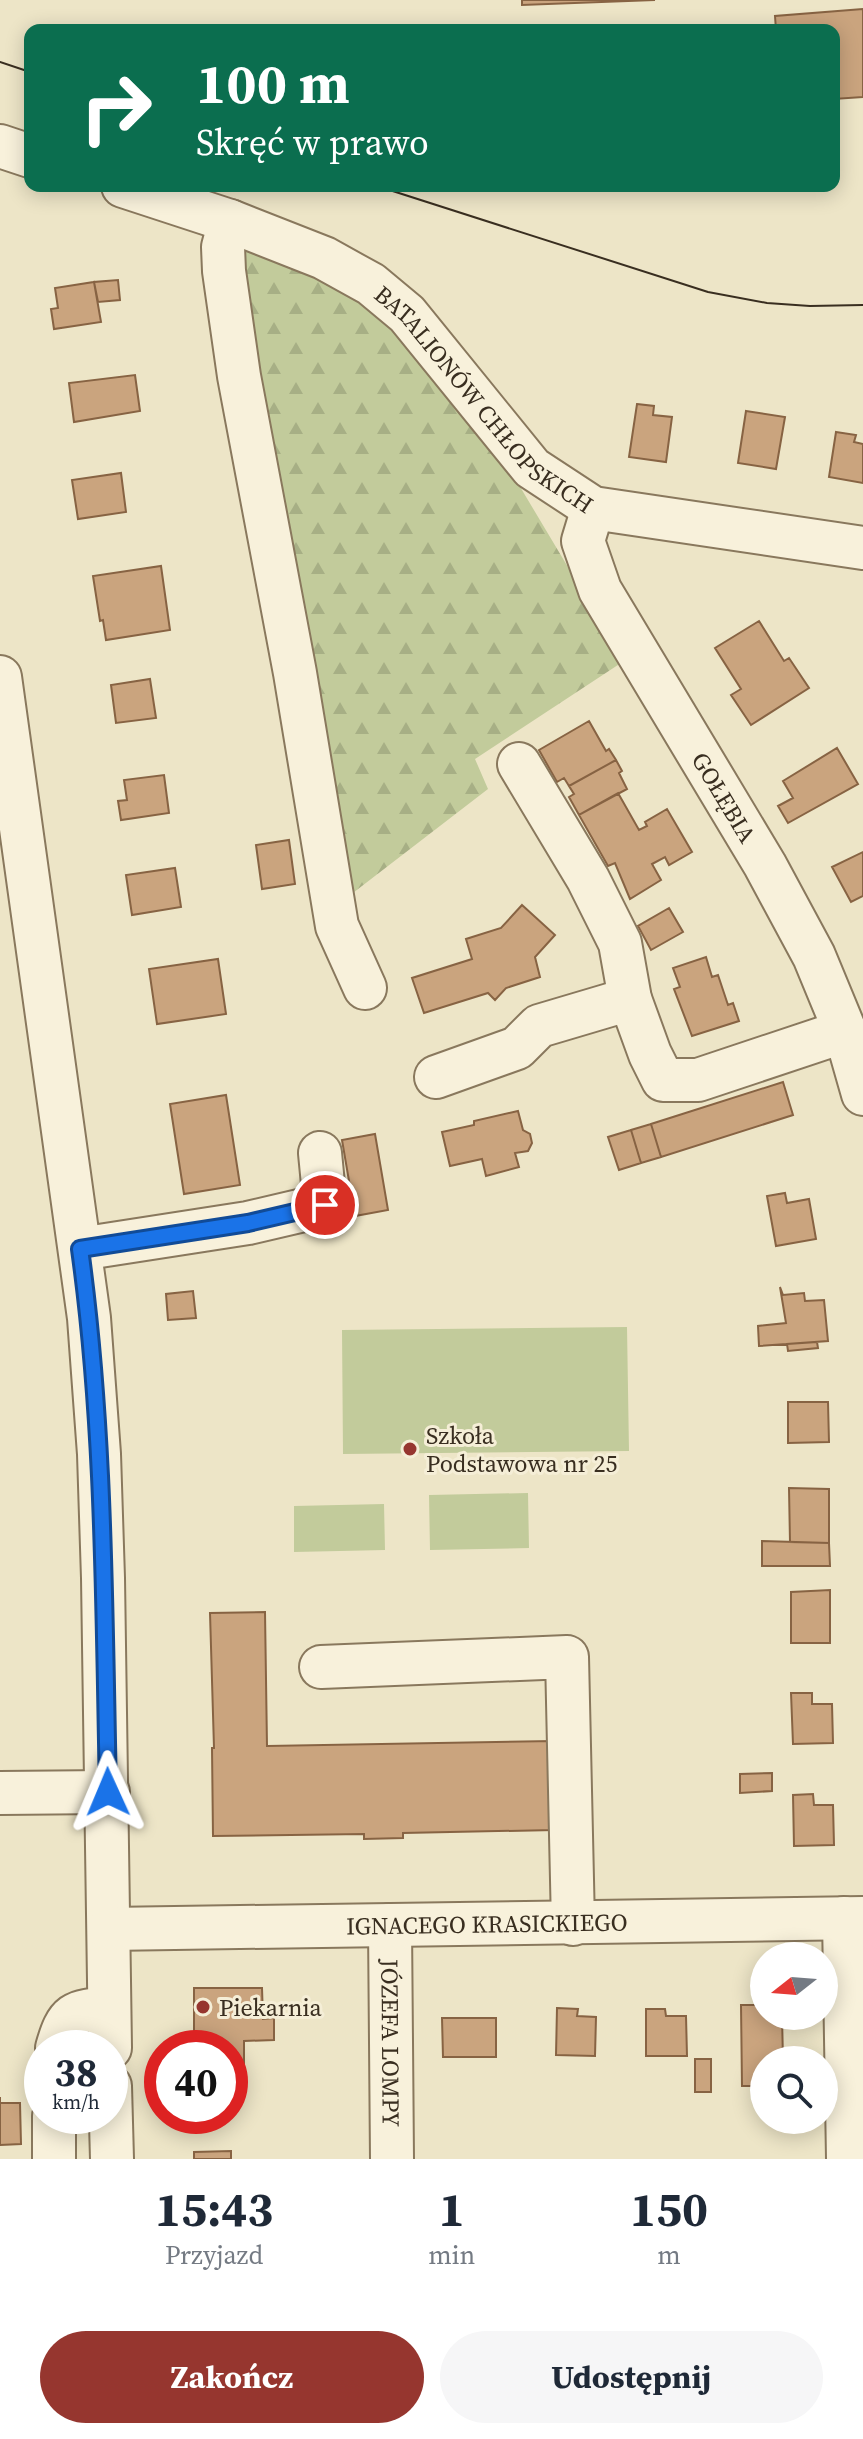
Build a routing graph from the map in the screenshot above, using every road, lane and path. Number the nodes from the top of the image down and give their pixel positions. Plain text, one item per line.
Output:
1 (0, 146) edge
2 (24, 154) edge
3 (141, 192) edge
4 (230, 221) junction
5 (593, 508) junction
6 (863, 548) edge
7 (0, 677) edge
8 (519, 764) dead end
9 (365, 988) dead end
10 (630, 999) junction
11 (845, 1031) junction
12 (436, 1077) dead end
13 (863, 1094) edge
14 (320, 1153) dead end
15 (80, 1249) junction
16 (321, 1667) dead end
17 (108, 1792) junction
18 (0, 1793) edge
19 (854, 1918) edge
20 (573, 1924) junction
21 (390, 1925) junction
22 (109, 1929) junction
23 (109, 2028) edge
24 (62, 2030) edge
25 (54, 2134) edge
26 (111, 2134) edge
27 (54, 2159) edge
28 (112, 2159) edge
29 (392, 2159) edge
30 (848, 2159) edge

1 - 2 street
3 - 4 street, BATALIONÓW CHŁOPSKICH
4 - 5 street, BATALIONÓW CHŁOPSKICH
4 - 9 street
5 - 6 street, BATALIONÓW CHŁOPSKICH
5 - 11 street, GOŁĘBIA
7 - 15 street
8 - 10 street
10 - 11 street
10 - 12 street
11 - 13 street, GOŁĘBIA
14 - 15 street
15 - 17 street
16 - 20 street
17 - 18 street
17 - 22 street
19 - 20 street, IGNACEGO KRASICKIEGO
19 - 30 street
20 - 21 street, IGNACEGO KRASICKIEGO
21 - 22 street, IGNACEGO KRASICKIEGO
21 - 29 street, JÓZEFA LOMPY
22 - 23 street
23 - 24 street
25 - 27 street
26 - 28 street

